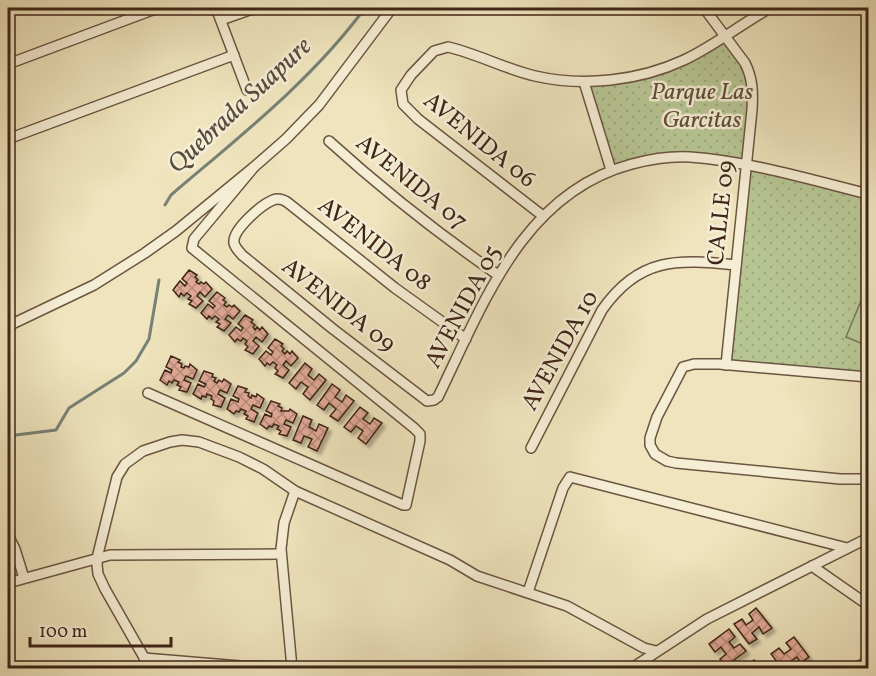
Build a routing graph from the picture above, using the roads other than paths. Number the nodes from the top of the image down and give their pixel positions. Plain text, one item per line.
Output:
1 (158, 8) edge
2 (216, 8) edge
3 (255, 8) edge
4 (392, 8) edge
5 (704, 8) edge
6 (770, 8) edge
7 (221, 20) junction
8 (725, 35) junction
9 (234, 55) junction
10 (8, 64) edge
11 (584, 82) junction
12 (247, 90) dead end
13 (8, 139) edge
14 (329, 141) dead end
15 (746, 166) junction
16 (254, 167) junction
17 (611, 170) junction
18 (868, 193) edge
19 (287, 201) joint
20 (543, 216) junction
21 (736, 265) junction
22 (498, 275) junction
23 (8, 326) edge
24 (466, 339) junction
25 (726, 365) junction
26 (868, 377) edge
27 (148, 393) dead end
28 (427, 400) joint
29 (531, 448) dead end
30 (868, 479) edge
31 (295, 491) junction
32 (8, 535) edge
33 (868, 538) edge
34 (848, 548) junction
35 (281, 554) junction
36 (98, 557) junction
37 (812, 566) junction
38 (24, 578) junction
39 (8, 583) edge
40 (528, 592) junction
41 (868, 605) edge
42 (656, 651) junction
43 (144, 658) junction
44 (868, 662) edge
45 (292, 668) edge
46 (150, 669) edge
47 (632, 669) edge
48 (854, 669) edge

1 - 10 street
2 - 7 street
3 - 7 street
4 - 16 street
5 - 8 street, CALLE 09
6 - 8 street
7 - 9 street
8 - 11 street
8 - 15 street, CALLE 09
9 - 12 street
9 - 13 street
11 - 17 street
11 - 20 street, AVENIDA 06
14 - 22 street, AVENIDA 07
15 - 17 street, AVENIDA 05
15 - 18 street, AVENIDA 05
15 - 21 street, CALLE 09
16 - 23 street
16 - 27 street
17 - 20 street, AVENIDA 05
19 - 24 street, AVENIDA 08
19 - 28 street, AVENIDA 09
20 - 22 street, AVENIDA 05
21 - 25 street, CALLE 09
21 - 29 street, AVENIDA 10
22 - 24 street, AVENIDA 05
24 - 28 street, AVENIDA 05
25 - 26 street
25 - 30 street
31 - 35 street
31 - 36 street
31 - 40 street
32 - 38 street
33 - 34 street
34 - 37 street
34 - 40 street
35 - 36 street
35 - 45 street
36 - 38 street
36 - 43 street
37 - 41 street
37 - 42 street
38 - 39 street
40 - 42 street
42 - 47 street
43 - 45 street
43 - 46 street
44 - 48 street

